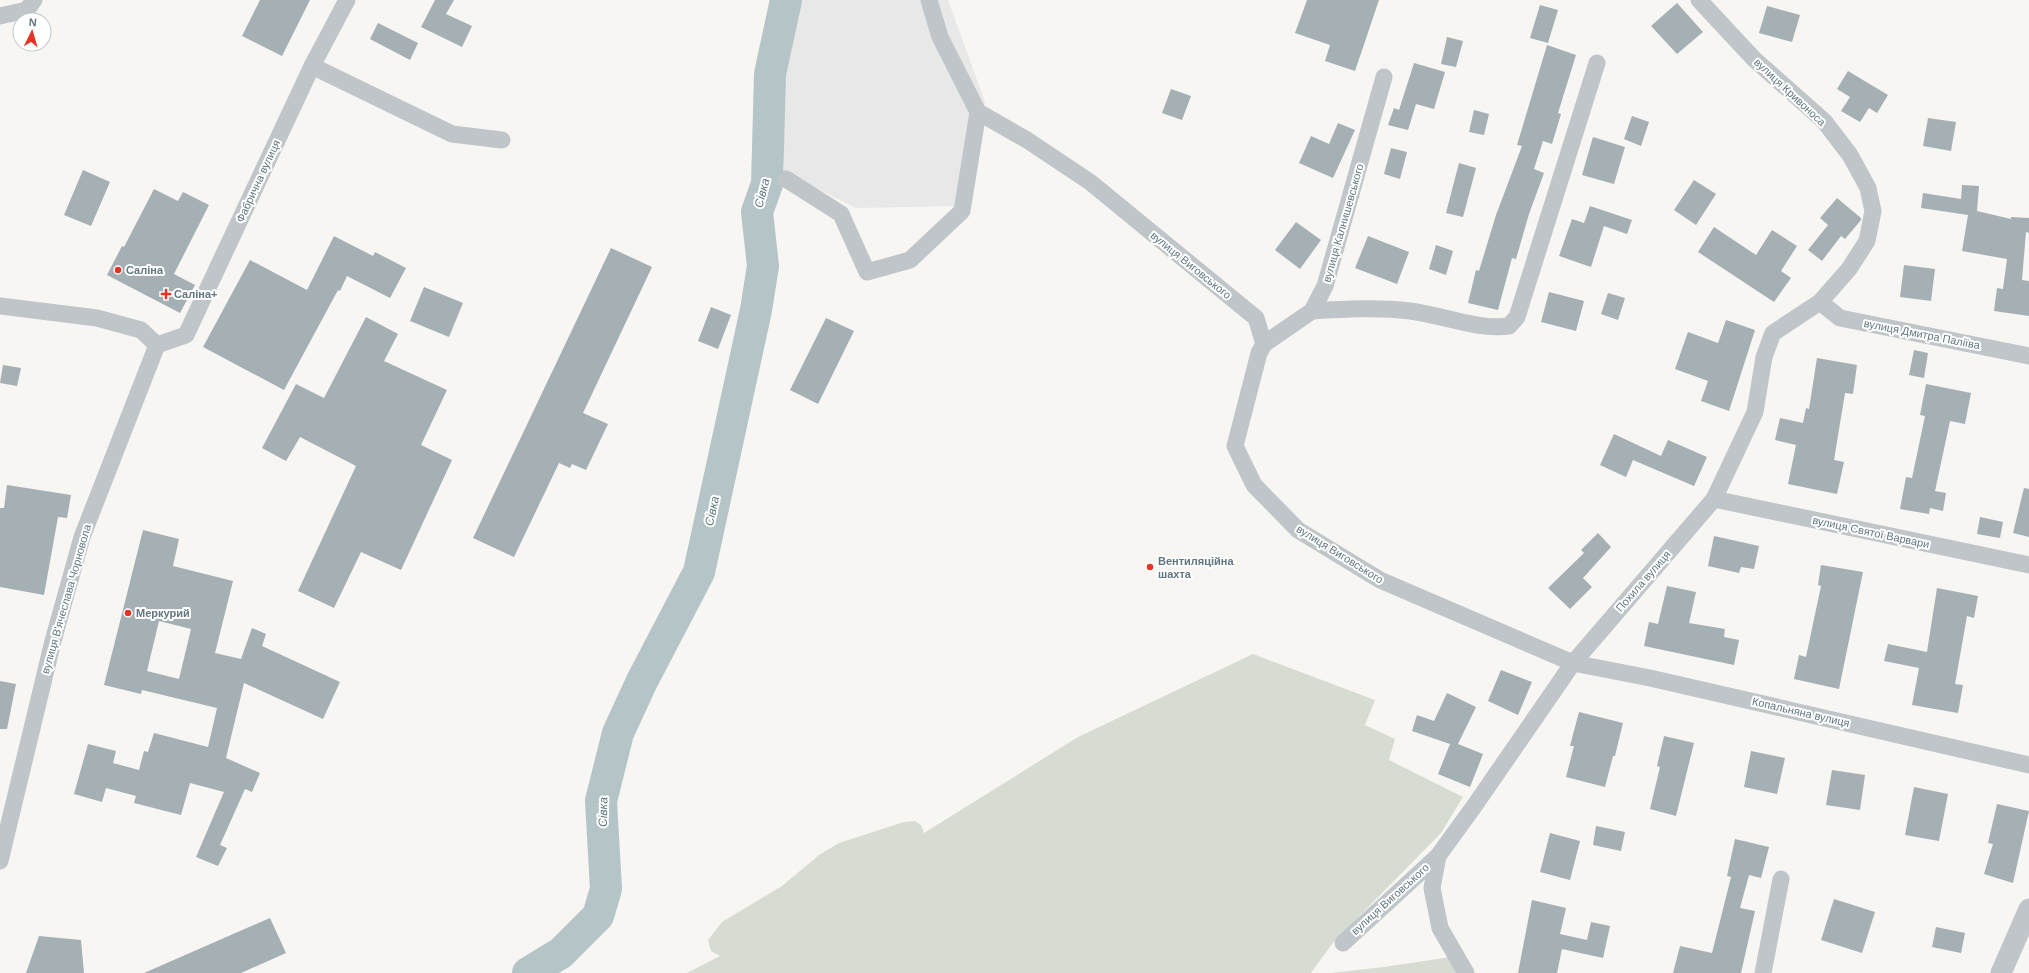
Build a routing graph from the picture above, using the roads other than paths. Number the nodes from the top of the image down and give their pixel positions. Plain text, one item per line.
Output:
1 (34, 0) edge
2 (347, 0) edge
3 (929, 0) edge
4 (1699, 0) edge
5 (0, 16) edge
6 (1597, 63) dead end
7 (312, 66) junction
8 (1384, 77) dead end
9 (978, 112) junction
10 (502, 140) dead end
11 (786, 179) dead end
12 (1820, 302) junction
13 (0, 306) edge
14 (1312, 311) junction
15 (1264, 344) junction
16 (157, 345) junction
17 (2029, 356) edge
18 (1714, 499) junction
19 (2029, 565) edge
20 (1573, 663) junction
21 (2029, 764) edge
22 (1438, 856) junction
23 (0, 861) edge
24 (1781, 879) dead end
25 (2029, 909) edge
26 (1343, 943) dead end
27 (1466, 973) edge
28 (1762, 973) edge
29 (2002, 973) edge

1 - 5 street
2 - 7 street, Фабрична вулиця
3 - 9 street
4 - 12 street, вулиця Кривоноса
6 - 14 street
7 - 10 street
7 - 16 street, Фабрична вулиця
8 - 14 street, вулиця Калнишевського
9 - 11 street
9 - 15 street, вулиця Виговського
12 - 17 street, вулиця Дмитра Паліїва
12 - 18 street, вулиця Кривоноса
13 - 16 street
14 - 15 street, вулиця Калнишевського
15 - 20 street, вулиця Виговського
16 - 23 street, вулиця В'ячеслава Чорновола
18 - 19 street, вулиця Святої Варвари
18 - 20 street, Похила вулиця
20 - 21 street, Копальняна вулиця
20 - 22 street, вулиця Виговського
22 - 26 street, вулиця Виговського
22 - 27 street, вулиця Виговського
24 - 28 street
25 - 29 street

